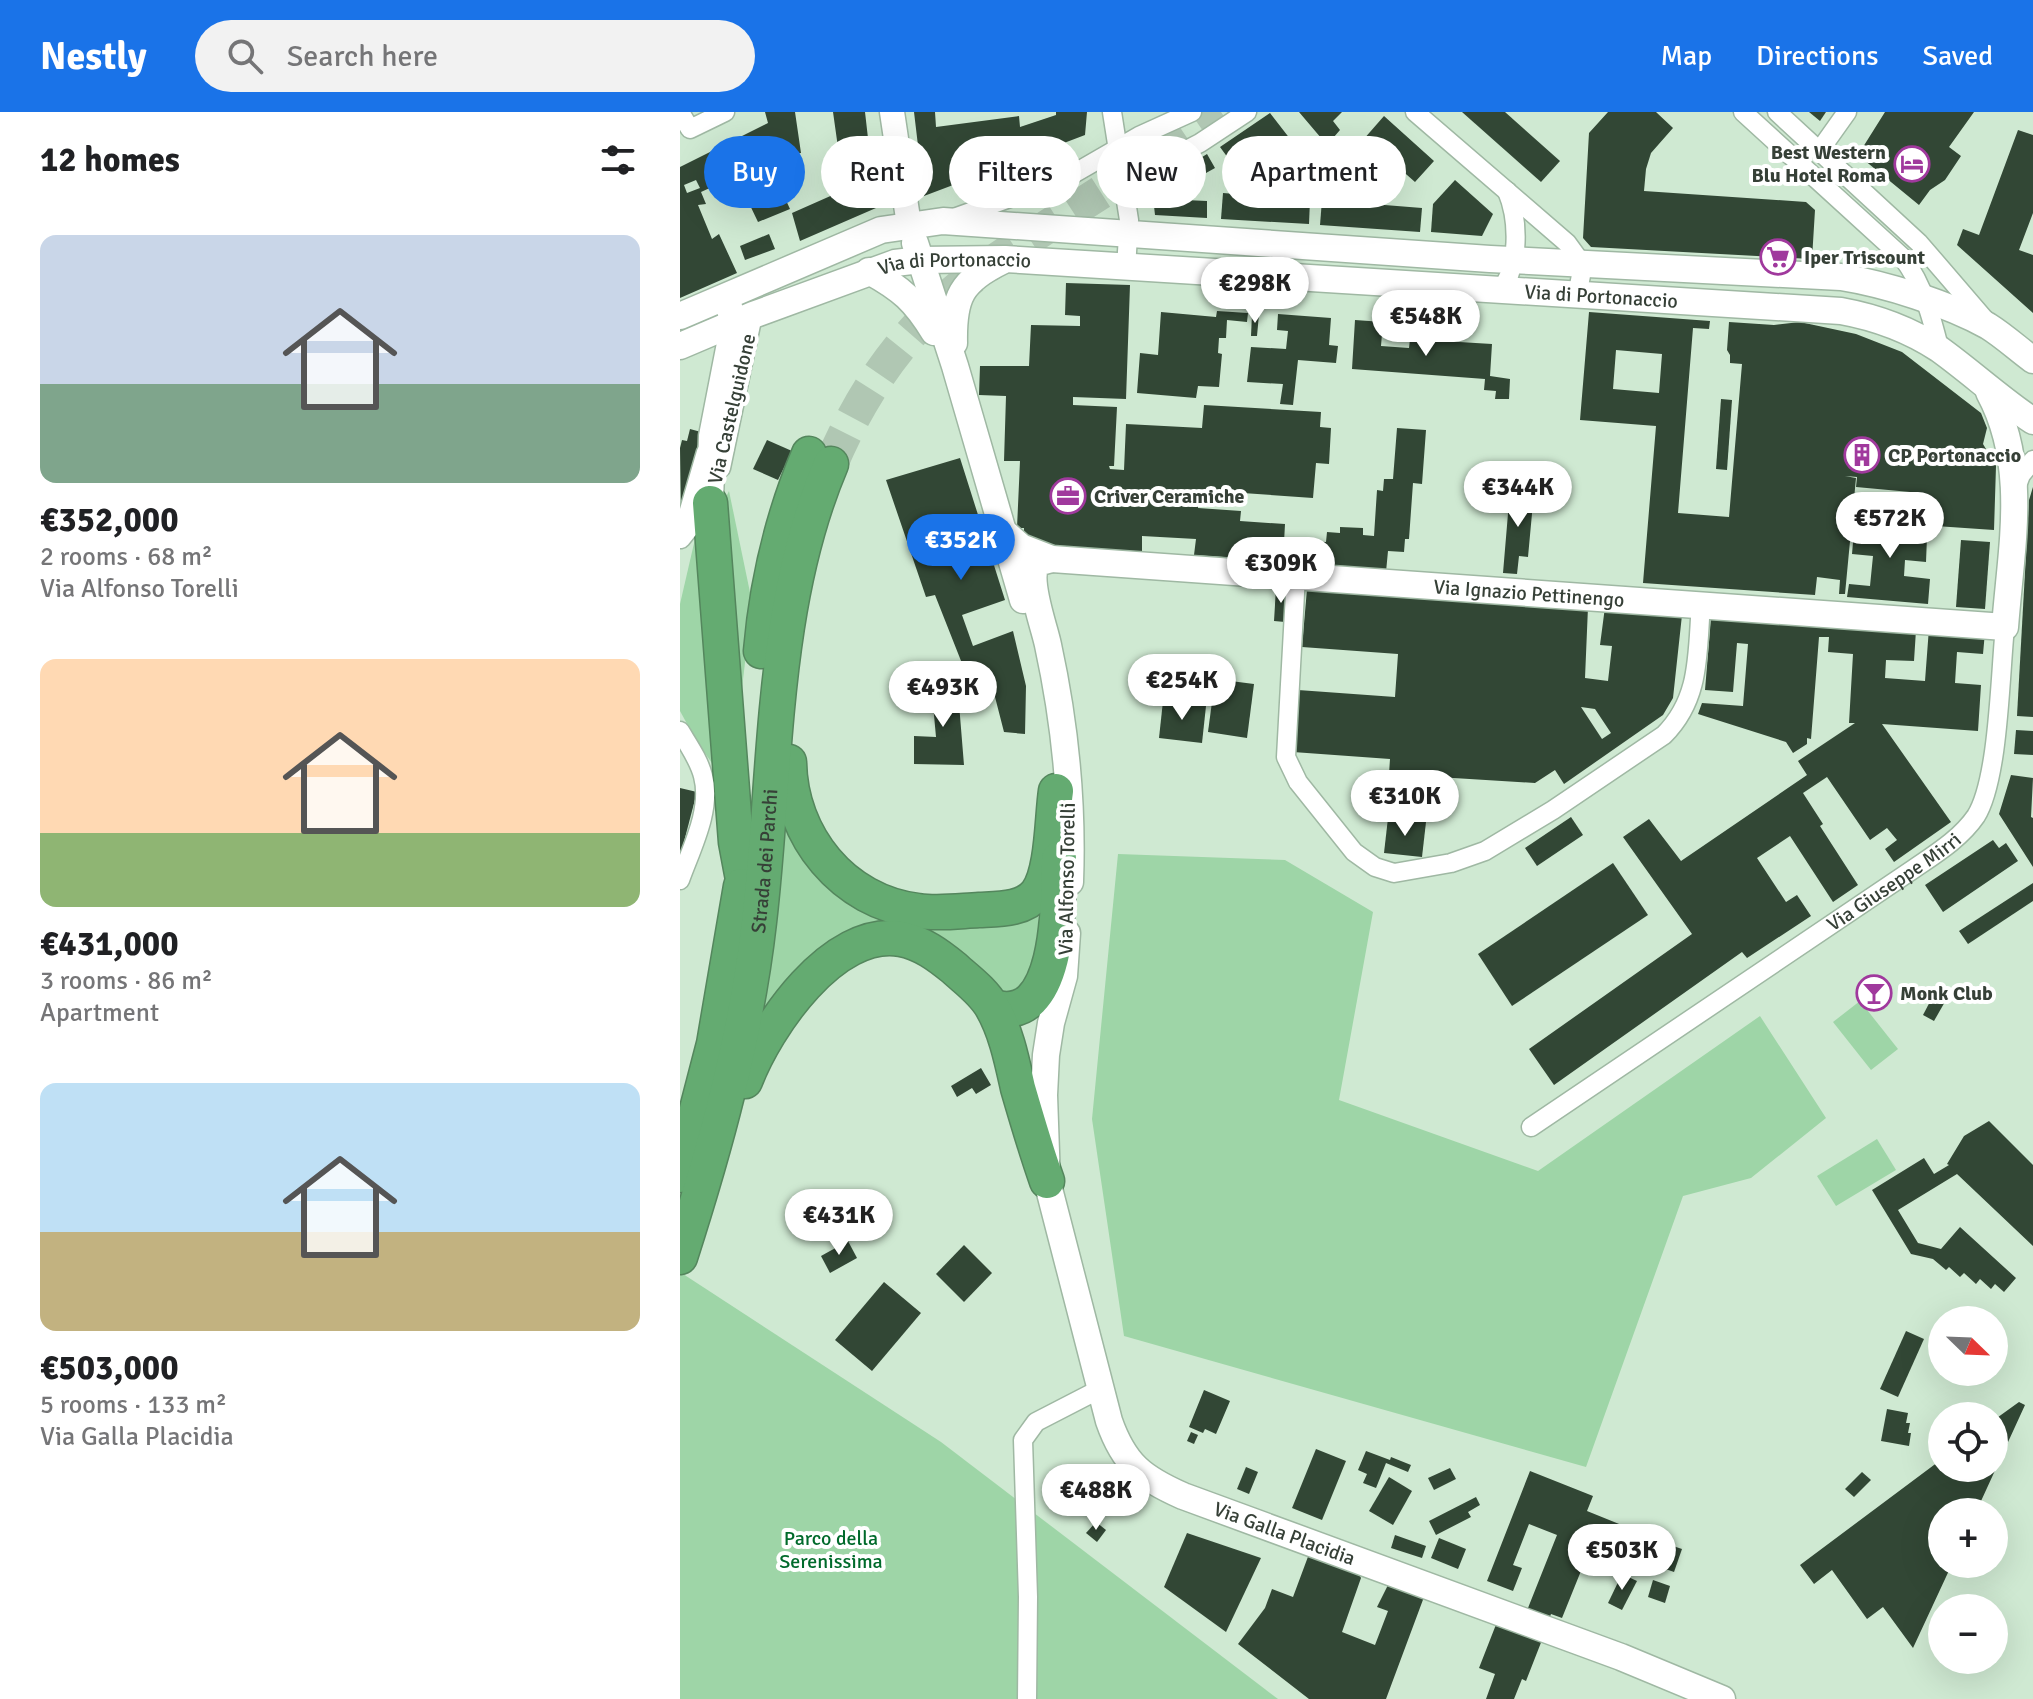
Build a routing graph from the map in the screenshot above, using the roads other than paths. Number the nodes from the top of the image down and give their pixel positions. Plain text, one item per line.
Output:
1 (680, 112) edge
2 (725, 112) edge
3 (892, 112) edge
4 (1112, 112) edge
5 (1192, 112) edge
6 (1247, 112) edge
7 (1415, 112) edge
8 (1743, 112) edge
9 (1777, 112) edge
10 (1847, 112) edge
11 (1115, 136) edge
12 (1139, 136) edge
13 (1206, 139) edge
14 (1820, 150) junction
15 (1507, 191) junction
16 (981, 208) edge
17 (1013, 208) edge
18 (1127, 208) edge
19 (943, 221) junction
20 (909, 225) junction
21 (1008, 226) junction
22 (1129, 233) junction
23 (1005, 259) junction
24 (920, 260) junction
25 (1511, 261) junction
26 (1583, 265) junction
27 (1126, 268) junction
28 (869, 271) junction
29 (1741, 272) junction
30 (1500, 291) junction
31 (725, 296) junction
32 (1577, 296) junction
33 (1925, 301) junction
34 (1739, 303) junction
35 (680, 316) edge
36 (744, 319) junction
37 (1991, 328) junction
38 (680, 346) edge
39 (1940, 351) junction
40 (2033, 360) edge
41 (955, 366) junction
42 (1987, 389) junction
43 (2033, 421) edge
44 (712, 436) junction
45 (2033, 460) edge
46 (2016, 488) junction
47 (710, 503) junction
48 (1004, 532) junction
49 (681, 542) edge
50 (1052, 559) junction
51 (1296, 575) junction
52 (1701, 604) junction
53 (787, 618) junction
54 (2005, 627) junction
55 (680, 731) edge
56 (1056, 791) junction
57 (742, 874) junction
58 (680, 880) edge
59 (993, 1007) junction
60 (1531, 1127) dead end
61 (1047, 1181) junction
62 (690, 1184) edge
63 (680, 1257) edge
64 (1100, 1389) junction
65 (1027, 1699) edge
66 (1722, 1699) edge

1 - 2 street
3 - 20 street
4 - 11 street
5 - 12 street
6 - 13 street
7 - 15 street
8 - 33 street
9 - 14 street
10 - 14 street
14 - 37 street
15 - 25 street
15 - 26 street
16 - 19 street
17 - 21 street
18 - 22 street
19 - 20 main road, Via di Portonaccio
19 - 21 main road, Via di Portonaccio
20 - 24 main road, Via Alfonso Torelli
20 - 31 main road, Via di Portonaccio
21 - 22 main road, Via di Portonaccio
21 - 23 street
22 - 25 main road, Via di Portonaccio
22 - 27 street
23 - 24 main road, Via di Portonaccio
23 - 27 main road, Via di Portonaccio
23 - 41 main road
24 - 28 main road, Via di Portonaccio
24 - 41 main road, Via Alfonso Torelli
25 - 26 main road, Via di Portonaccio
25 - 30 street
26 - 29 main road, Via di Portonaccio
26 - 32 street
27 - 30 main road, Via di Portonaccio
28 - 36 main road, Via di Portonaccio
28 - 41 main road
29 - 33 main road, Via di Portonaccio
29 - 34 street
30 - 32 main road, Via di Portonaccio
31 - 35 main road, Via di Portonaccio
31 - 36 main road
32 - 34 main road, Via di Portonaccio
33 - 37 main road, Via di Portonaccio
33 - 39 street
34 - 39 main road, Via di Portonaccio
36 - 38 main road, Via di Portonaccio
36 - 44 main road
36 - 47 street, Via Castelguidone
37 - 40 main road, Via di Portonaccio
39 - 42 main road, Via di Portonaccio
41 - 48 main road, Via Alfonso Torelli
42 - 43 main road, Via di Portonaccio
42 - 46 main road, Via Giuseppe Mirri
44 - 47 main road
44 - 49 street, Via Castelguidone
45 - 46 street, Via Giuseppe Mirri
46 - 54 main road, Via Giuseppe Mirri
47 - 49 street
47 - 57 highway
48 - 50 main road, Via Ignazio Pettinengo
48 - 56 main road, Via Alfonso Torelli
50 - 51 main road, Via Ignazio Pettinengo
50 - 61 main road, Via Alfonso Torelli
51 - 52 main road, Via Ignazio Pettinengo
51 - 52 street
52 - 54 main road, Via Ignazio Pettinengo
53 - 56 highway
53 - 57 highway, Strada dei Parchi
53 - 62 highway, Strada dei Parchi
54 - 60 street, Via Giuseppe Mirri
55 - 58 street
56 - 59 highway
57 - 62 highway, Strada dei Parchi
59 - 61 highway
59 - 62 highway
61 - 64 main road, Via Galla Placidia
62 - 63 highway, Strada dei Parchi
64 - 65 street
64 - 66 main road, Via Galla Placidia

